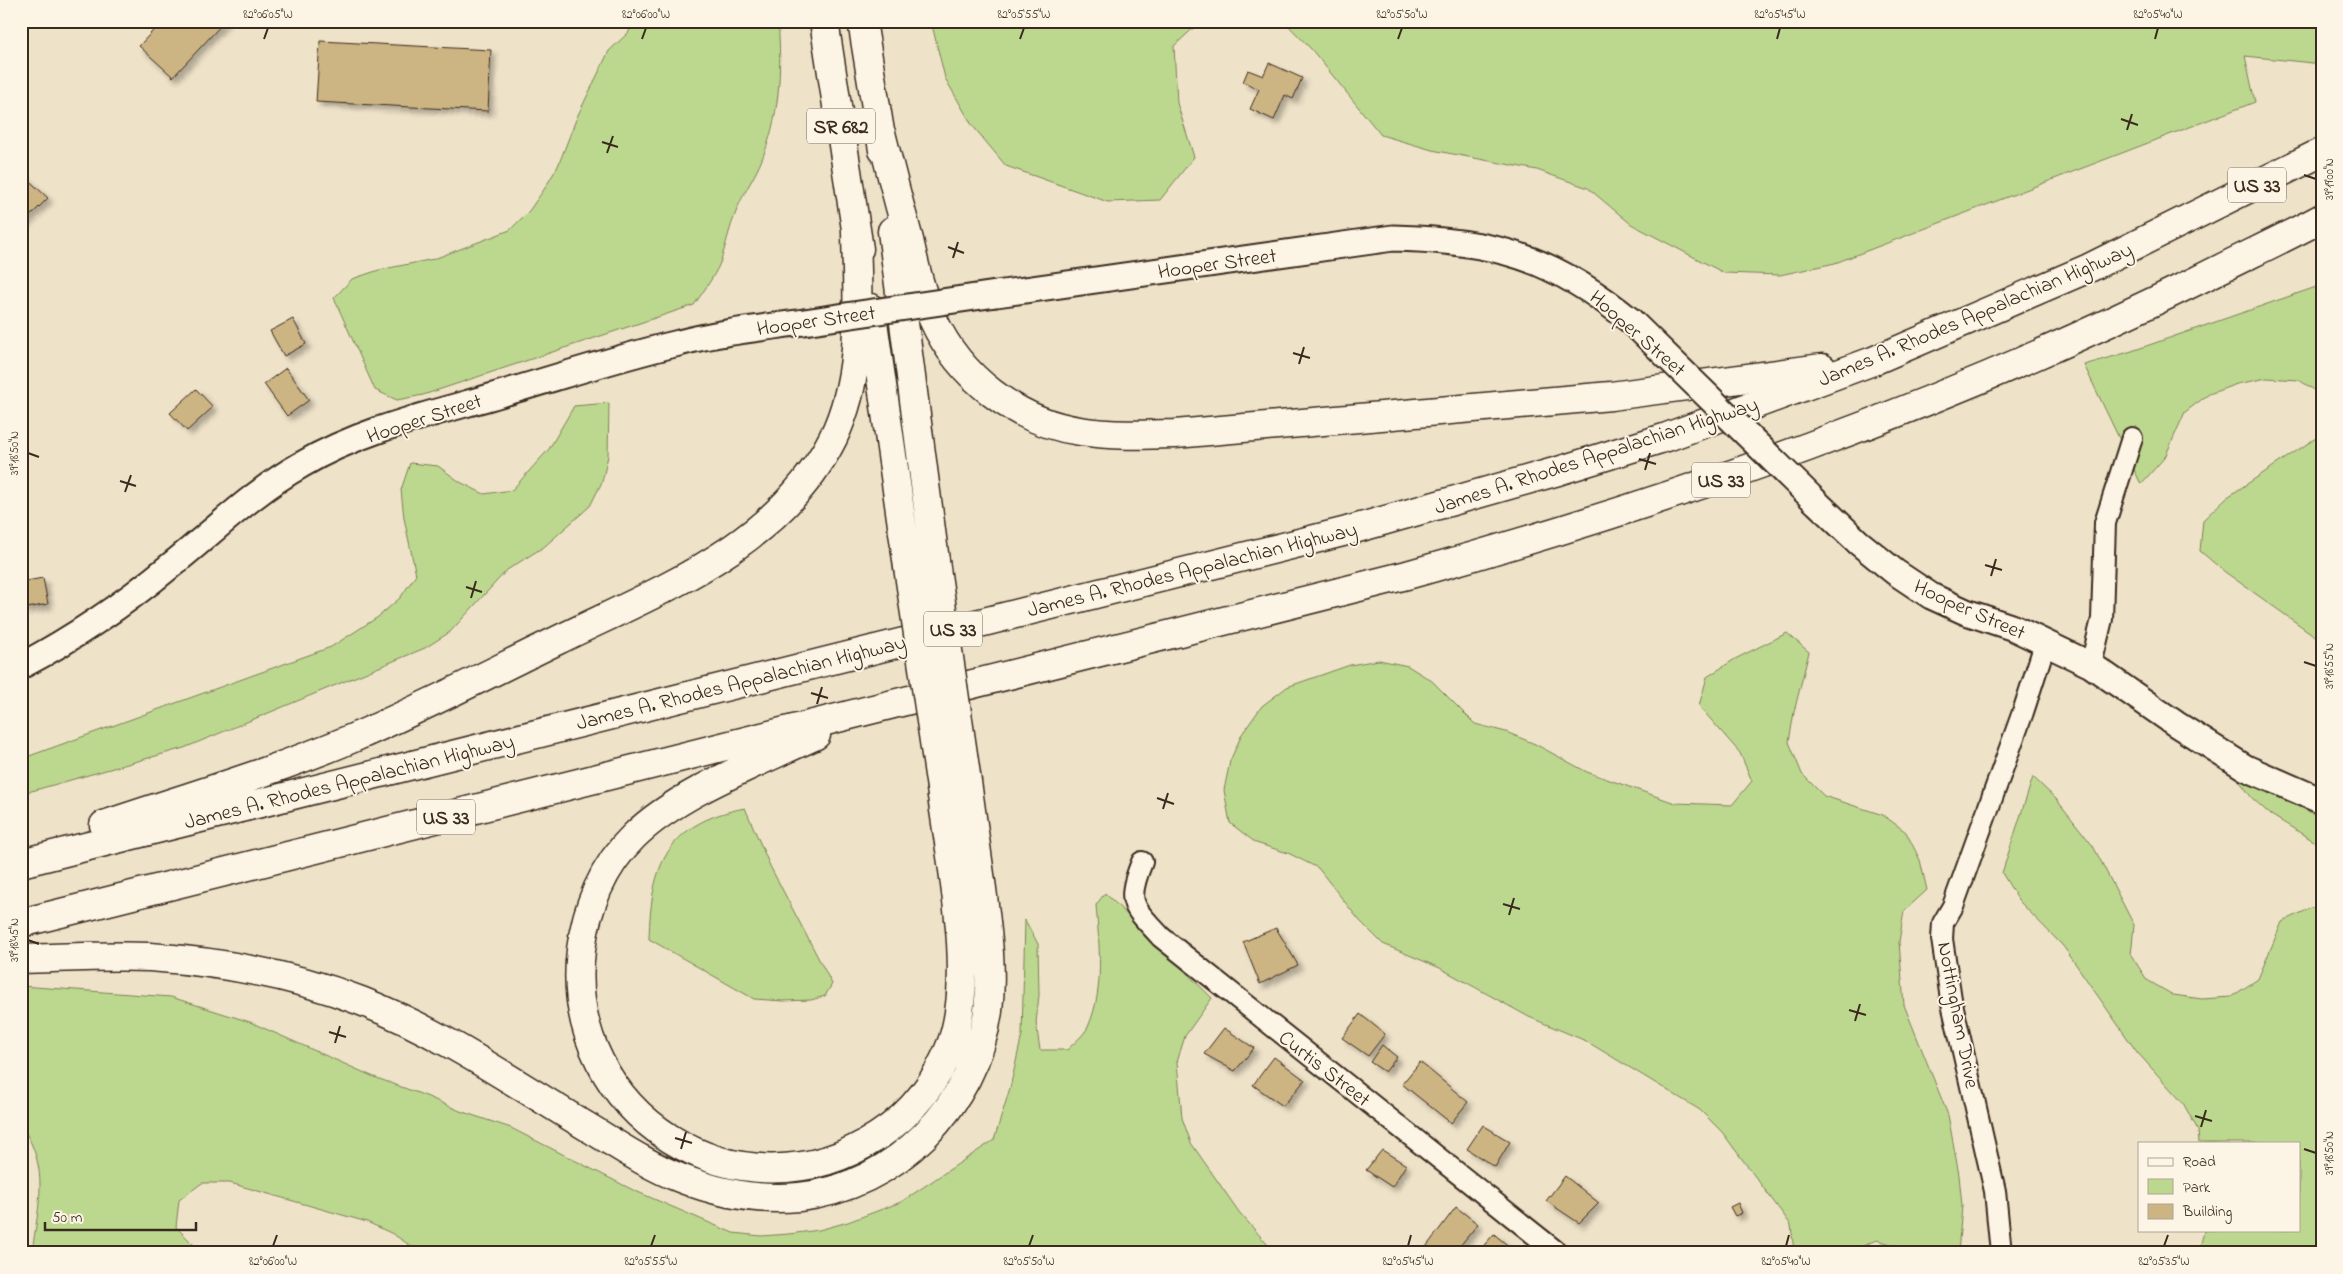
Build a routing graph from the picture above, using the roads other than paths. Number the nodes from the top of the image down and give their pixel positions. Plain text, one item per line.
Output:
1 (824, 21) edge
2 (862, 21) edge
3 (881, 134) junction
4 (2322, 152) edge
5 (2322, 218) edge
6 (856, 230) junction
7 (1874, 361) junction
8 (2132, 438) dead end
9 (2045, 644) junction
10 (2091, 665) junction
11 (21, 666) edge
12 (871, 709) junction
13 (954, 785) junction
14 (2322, 801) edge
15 (21, 854) edge
16 (1142, 862) dead end
17 (21, 863) edge
18 (21, 923) edge
19 (21, 959) edge
20 (1558, 1253) edge
21 (2001, 1253) edge

1 - 6 highway, SR 682
2 - 3 highway, SR 682
3 - 7 highway
3 - 13 highway, bridge
4 - 7 highway, James A. Rhodes Appalachian Highway / US 33
5 - 12 highway, US 33
6 - 13 highway, bridge
6 - 15 highway
7 - 17 highway, James A. Rhodes Appalachian Highway / US 33
8 - 10 street
9 - 10 street, Hooper Street
9 - 11 street, Hooper Street, bridge
9 - 21 street, Nottingham Drive
10 - 14 street, Hooper Street
12 - 13 highway
12 - 18 highway, US 33
13 - 19 highway
16 - 20 street, Curtis Street

